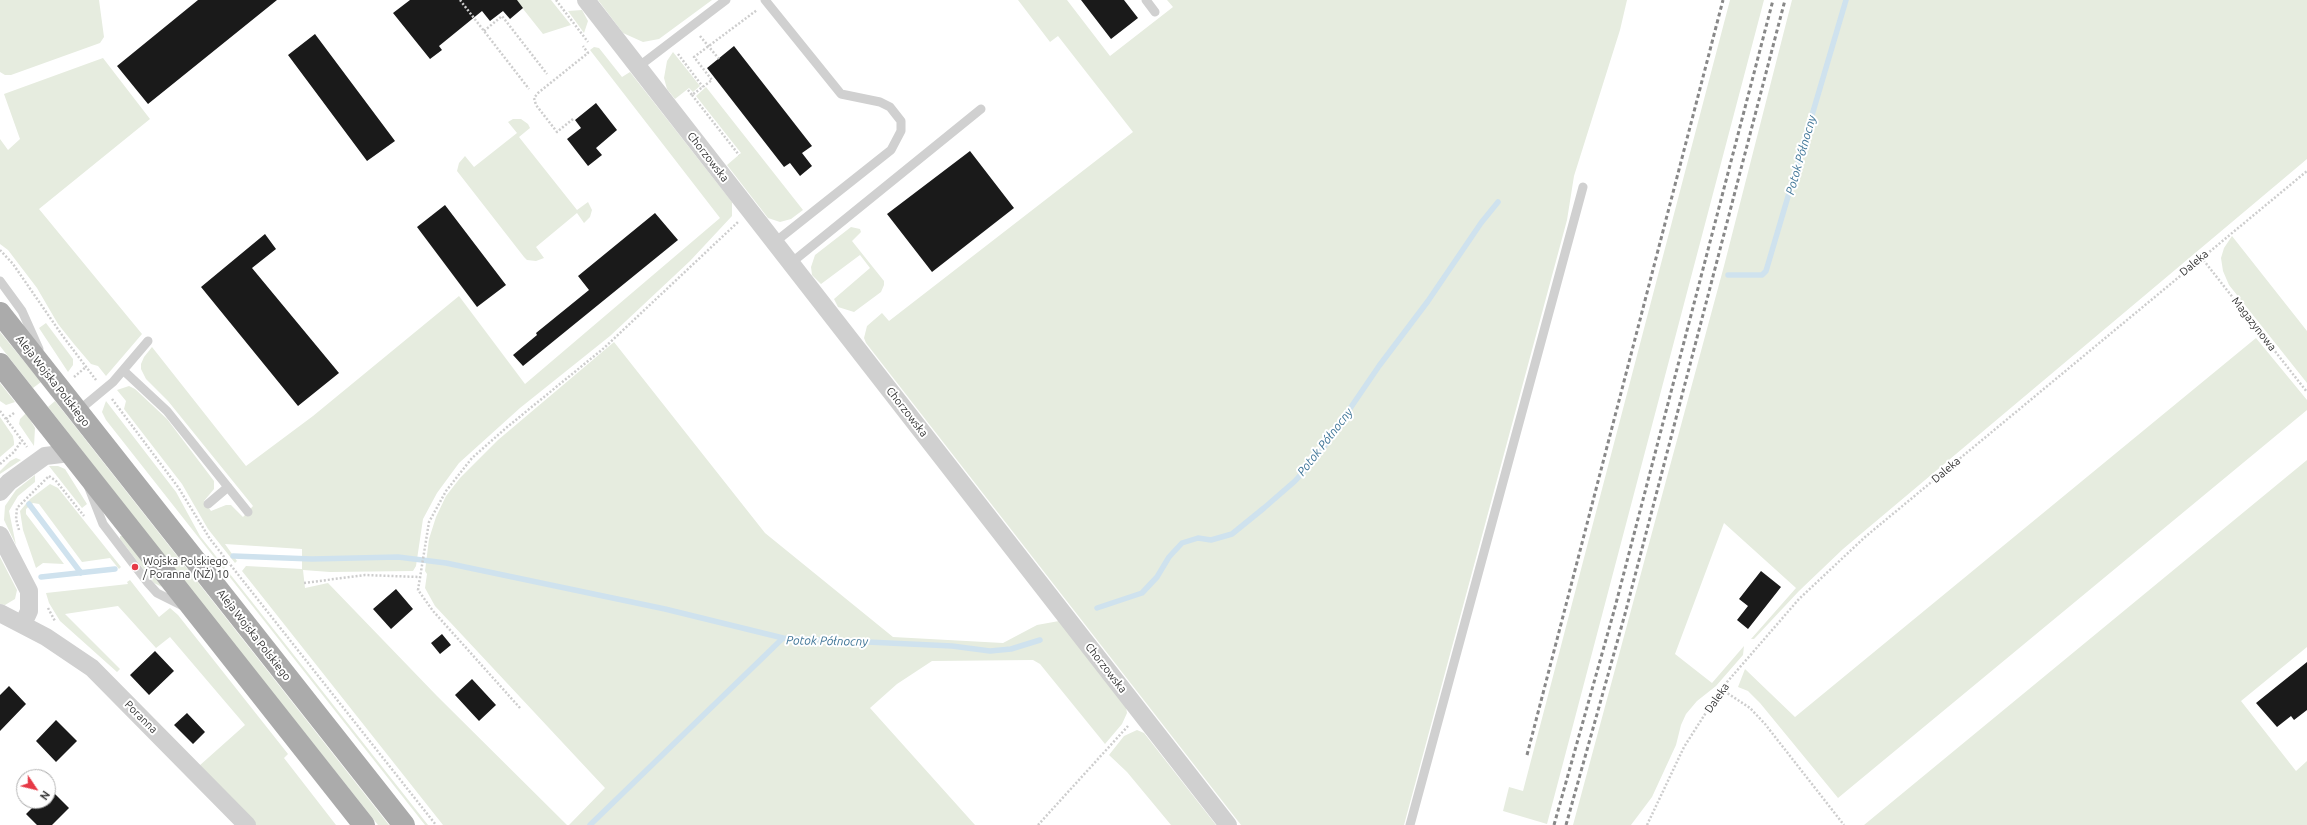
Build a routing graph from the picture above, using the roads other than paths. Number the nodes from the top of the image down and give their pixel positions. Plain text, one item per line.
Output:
1 (586, 0) edge
2 (726, 0) edge
3 (1146, 0) edge
4 (766, 1) edge
5 (1155, 12) dead end
6 (638, 67) junction
7 (981, 109) dead end
8 (1583, 187) dead end
9 (775, 242) junction
10 (791, 263) junction
11 (0, 281) edge
12 (0, 313) edge
13 (148, 341) dead end
14 (0, 364) edge
15 (124, 371) junction
16 (51, 377) junction
17 (78, 411) junction
18 (48, 425) junction
19 (76, 460) junction
20 (42, 466) junction
21 (228, 487) junction
22 (0, 492) edge
23 (208, 504) dead end
24 (248, 512) dead end
25 (0, 535) edge
26 (0, 613) edge
27 (23, 624) junction
28 (247, 825) edge
29 (364, 825) edge
30 (404, 825) edge
31 (1228, 825) edge
32 (1410, 825) edge

1 - 6 street, Chorzowska
2 - 6 lane
3 - 5 lane
4 - 9 lane
6 - 9 street, Chorzowska
7 - 10 lane
8 - 32 lane
9 - 10 street, Chorzowska
10 - 31 street, Chorzowska
11 - 16 lane
12 - 16 main road, Aleja Wojska Polskiego
13 - 15 lane
14 - 18 main road
15 - 17 lane
15 - 21 lane
16 - 17 main road, Aleja Wojska Polskiego
17 - 30 main road, Aleja Wojska Polskiego
18 - 19 main road
18 - 20 street
19 - 20 street
19 - 29 main road
20 - 22 street
21 - 23 lane
21 - 24 lane
25 - 27 street
26 - 27 street, Poranna
27 - 28 street, Poranna

